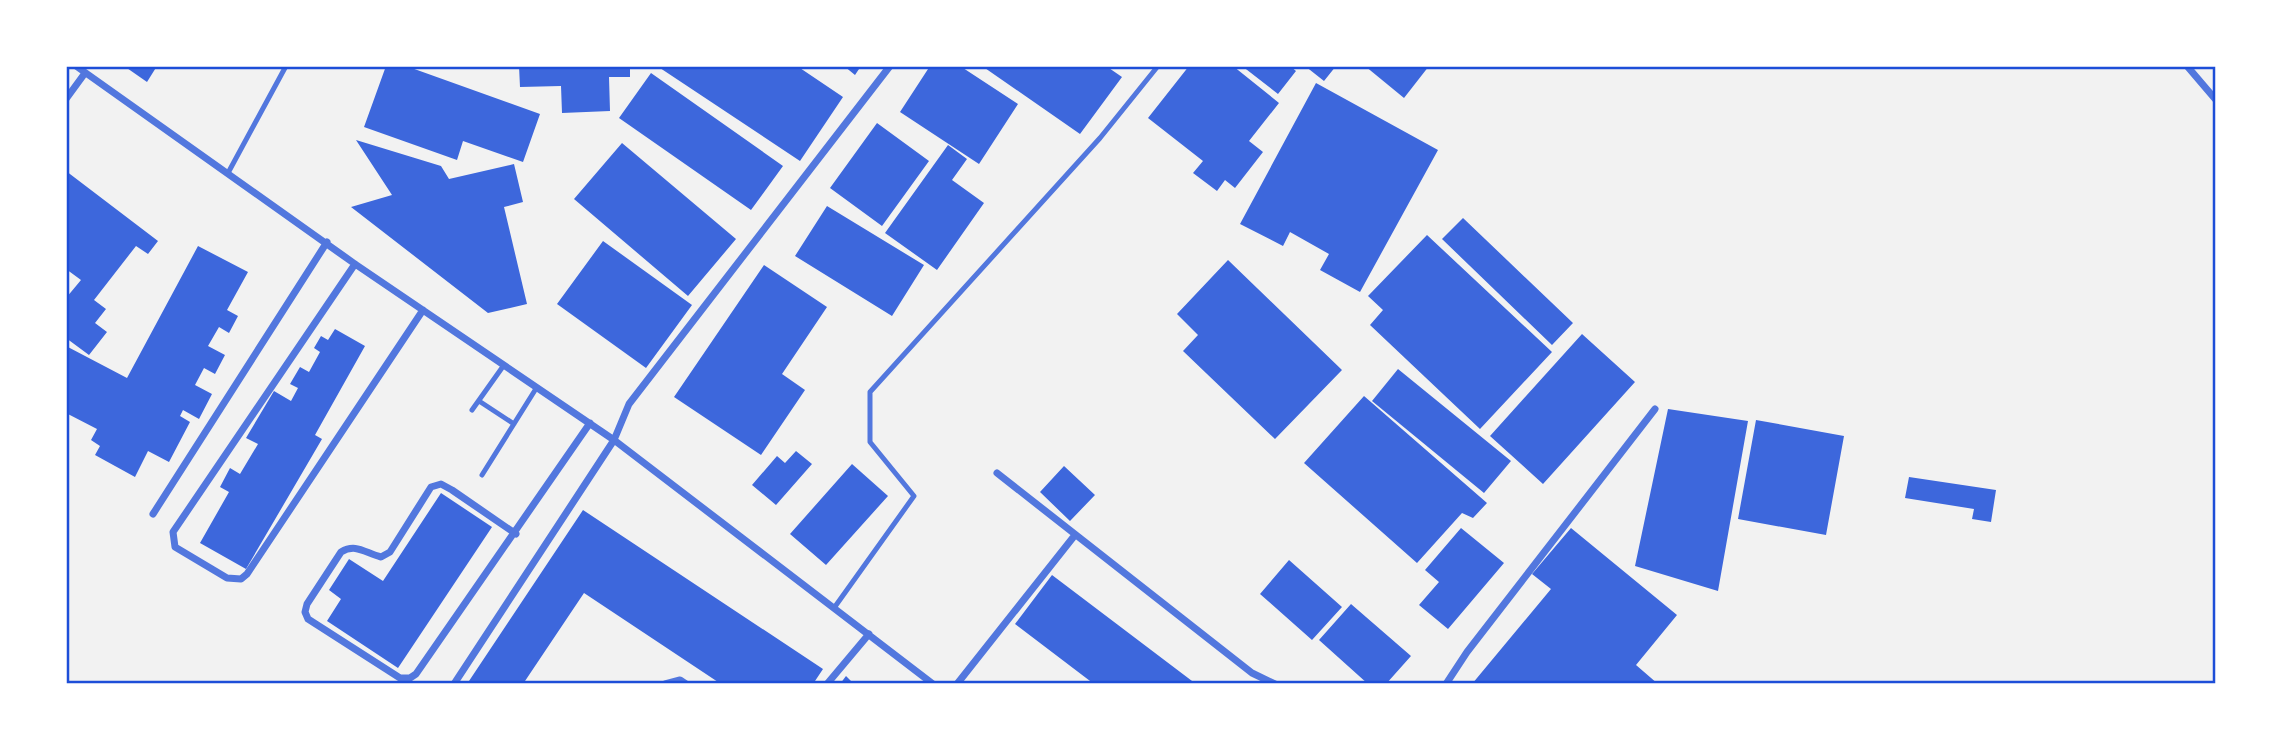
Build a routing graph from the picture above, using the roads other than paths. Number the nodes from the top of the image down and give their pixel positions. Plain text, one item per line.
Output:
1 (75, 66) edge
2 (286, 66) edge
3 (890, 66) edge
4 (1157, 66) edge
5 (2187, 66) edge
6 (85, 73) junction
7 (66, 99) edge
8 (2216, 100) edge
9 (228, 173) junction
10 (327, 242) junction
11 (355, 264) junction
12 (423, 310) junction
13 (504, 365) junction
14 (537, 387) junction
15 (479, 401) junction
16 (1655, 409) dead end
17 (472, 410) dead end
18 (590, 423) junction
19 (514, 424) junction
20 (614, 440) junction
21 (997, 473) dead end
22 (482, 475) dead end
23 (153, 514) dead end
24 (516, 534) junction
25 (1075, 535) junction
26 (834, 608) junction
27 (869, 634) junction
28 (454, 684) edge
29 (665, 684) edge
30 (686, 684) edge
31 (827, 684) edge
32 (933, 684) edge
33 (957, 684) edge
34 (1275, 684) edge
35 (1446, 684) edge

1 - 6 street
2 - 9 lane
3 - 20 street
4 - 26 lane
5 - 8 street
6 - 7 street
6 - 9 street
9 - 10 street
10 - 11 street
10 - 23 street
11 - 12 street
11 - 12 street
12 - 13 street
13 - 14 street
13 - 15 lane
14 - 18 street
14 - 19 lane
15 - 17 lane
15 - 19 lane
16 - 35 street
18 - 20 street
18 - 24 street
19 - 22 lane
20 - 26 street
20 - 28 street
21 - 25 street
24 - 24 street
25 - 33 street
25 - 34 street
26 - 27 street
27 - 31 street
27 - 32 street
29 - 30 street

